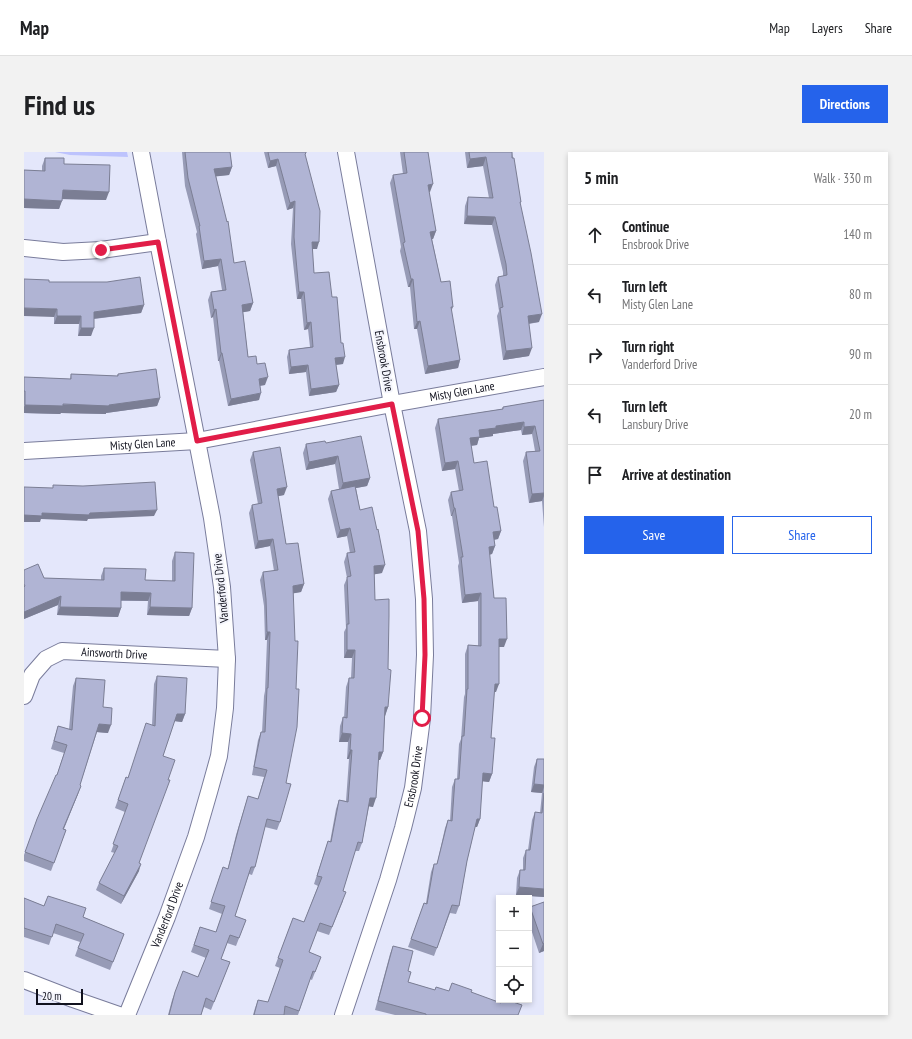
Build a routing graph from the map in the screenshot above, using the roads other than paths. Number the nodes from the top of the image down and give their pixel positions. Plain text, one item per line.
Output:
1 (141, 152) edge
2 (346, 152) edge
3 (158, 242) junction
4 (24, 248) edge
5 (544, 377) edge
6 (392, 404) junction
7 (197, 441) junction
8 (24, 451) edge
9 (227, 659) junction
10 (24, 696) edge
11 (24, 980) edge
12 (119, 1015) edge
13 (126, 1015) edge
14 (343, 1015) edge

1 - 3 street, Vanderford Drive
2 - 6 street, Ensbrook Drive
3 - 4 street
3 - 7 street, Vanderford Drive
5 - 6 street, Misty Glen Lane
6 - 7 street, Misty Glen Lane
6 - 14 street, Ensbrook Drive
7 - 8 street, Misty Glen Lane
7 - 9 street, Vanderford Drive
9 - 10 street, Ainsworth Drive
9 - 13 street, Vanderford Drive
11 - 12 street

